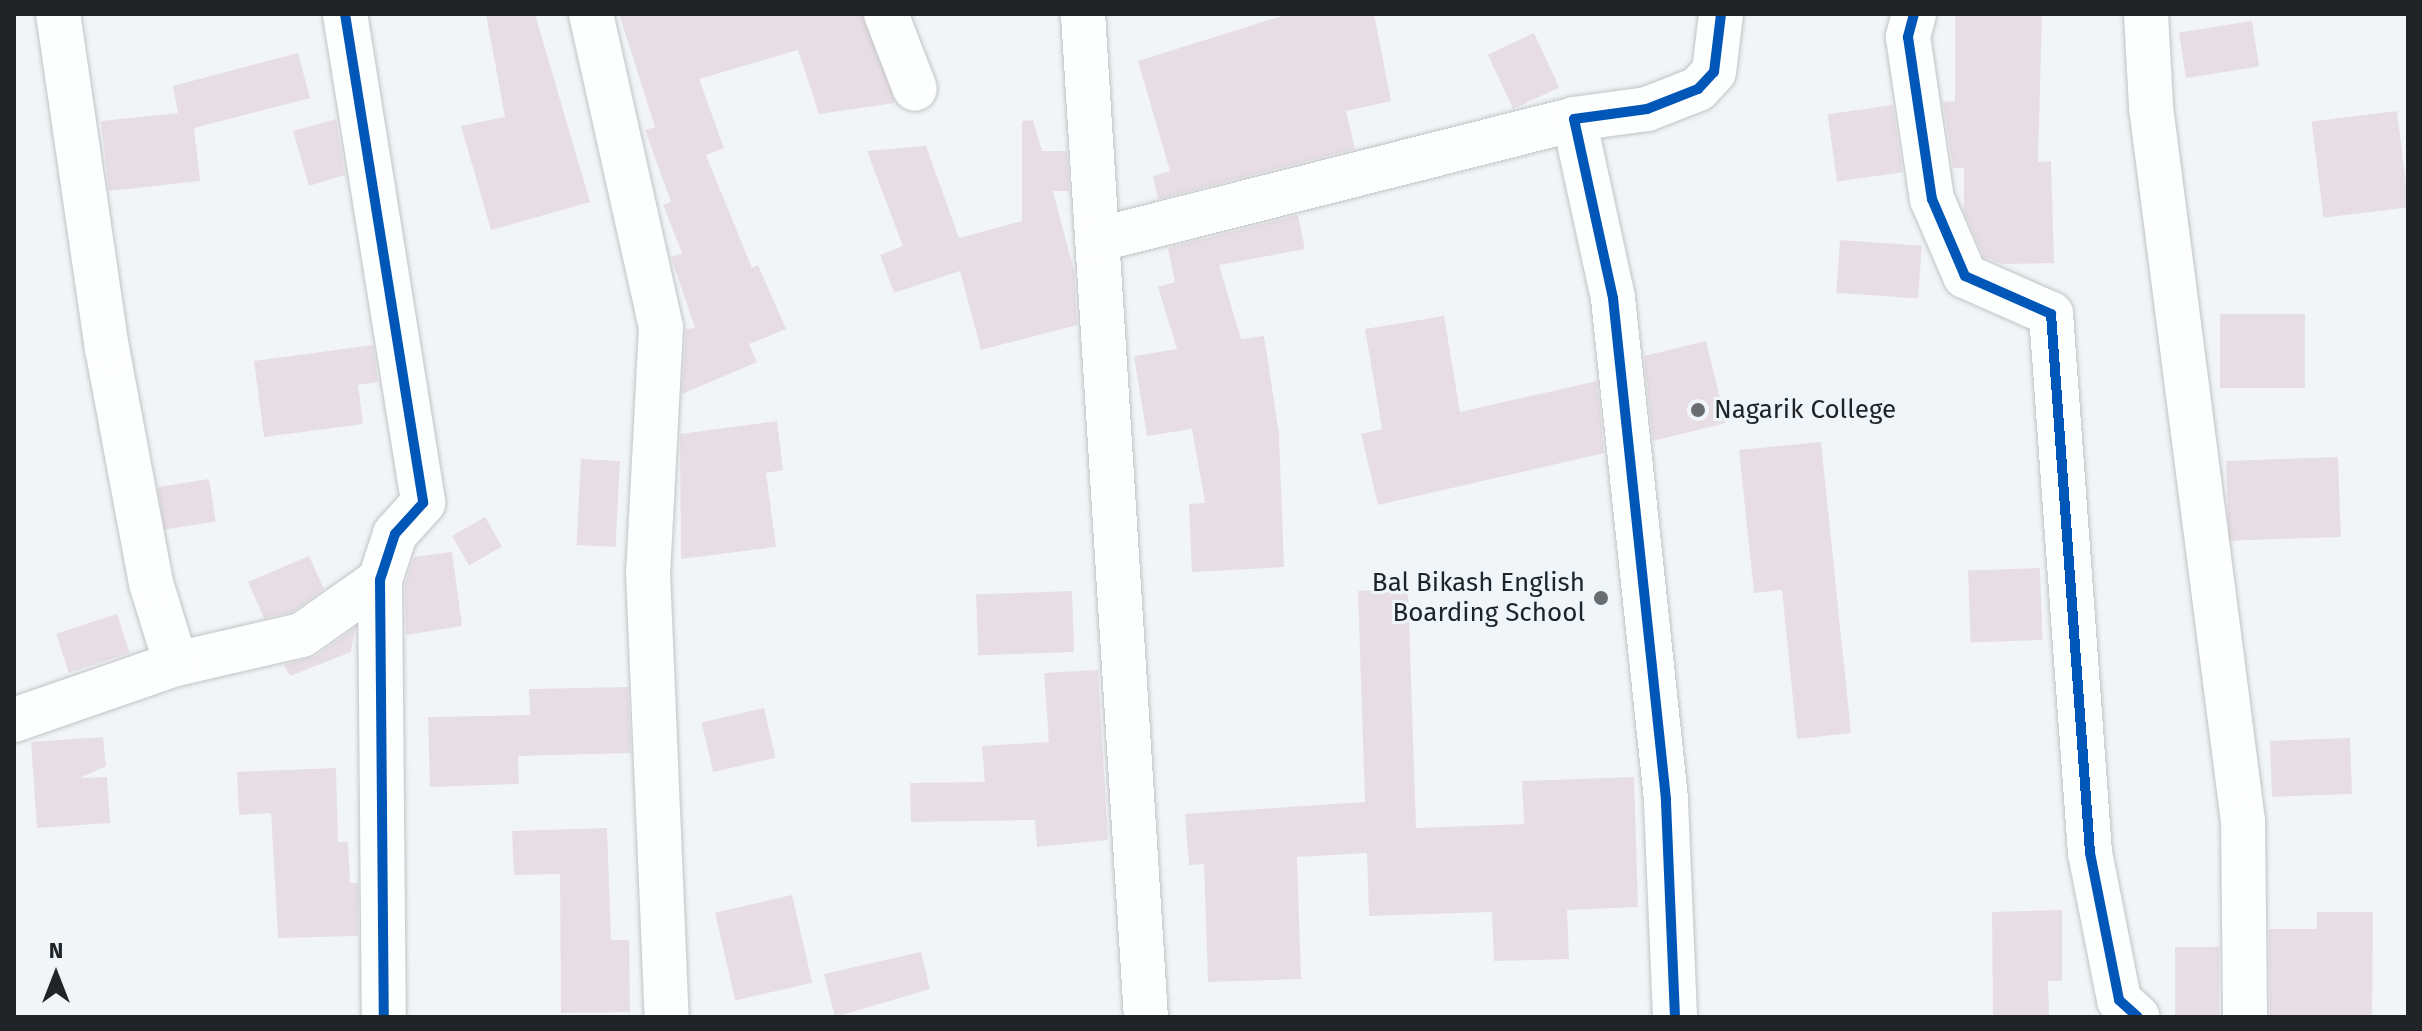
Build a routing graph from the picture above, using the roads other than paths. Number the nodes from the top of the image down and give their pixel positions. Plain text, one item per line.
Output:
1 (58, 14) edge
2 (345, 14) edge
3 (591, 14) edge
4 (886, 14) edge
5 (1083, 14) edge
6 (1721, 14) edge
7 (1914, 14) edge
8 (2146, 14) edge
9 (915, 89) dead end
10 (1574, 119) junction
11 (1097, 240) junction
12 (380, 580) junction
13 (176, 664) junction
14 (14, 720) edge
15 (384, 1017) edge
16 (667, 1017) edge
17 (1146, 1017) edge
18 (1675, 1017) edge
19 (2138, 1017) edge
20 (2245, 1017) edge

1 - 13 street
2 - 12 street
3 - 16 street
4 - 9 street
5 - 11 street
6 - 10 street
7 - 19 street
8 - 20 street
10 - 11 street
10 - 18 street
11 - 17 street
12 - 13 street
12 - 15 street
13 - 14 street

